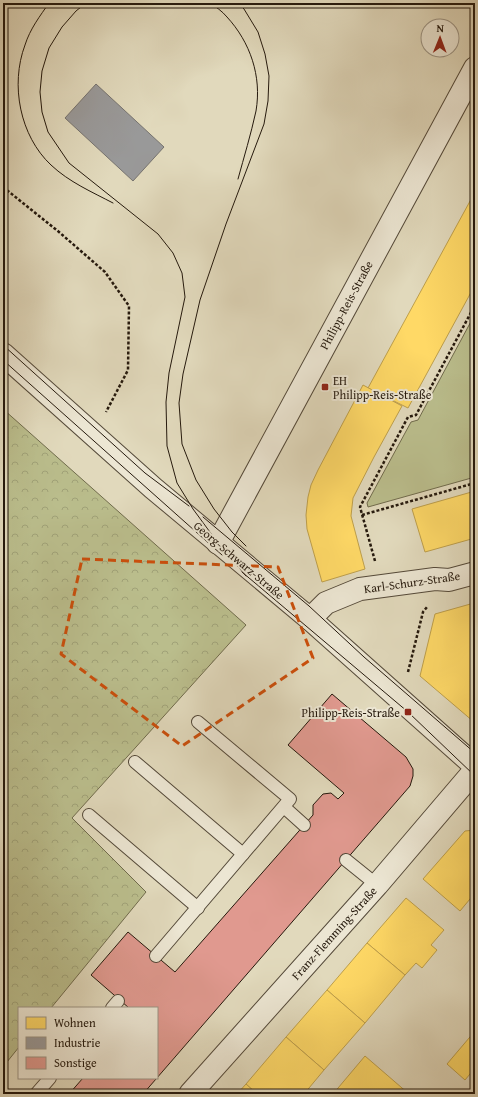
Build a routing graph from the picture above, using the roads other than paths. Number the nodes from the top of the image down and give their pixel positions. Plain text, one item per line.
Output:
1 (475, 68) edge
2 (3, 354) edge
3 (218, 543) junction
4 (475, 573) edge
5 (310, 619) junction
6 (198, 722) dead end
7 (135, 762) dead end
8 (475, 766) edge
9 (475, 770) edge
10 (284, 807) junction
11 (89, 815) dead end
12 (304, 825) dead end
13 (243, 854) junction
14 (346, 860) dead end
15 (377, 885) junction
16 (198, 908) junction
17 (156, 956) dead end
18 (49, 1079) edge
19 (36, 1094) edge
20 (190, 1094) edge

1 - 3 street, Philipp-Reis-Straße
2 - 3 street, Georg-Schwarz-Straße
3 - 5 street, Georg-Schwarz-Straße
4 - 5 street, Karl-Schurz-Straße
5 - 8 street, Georg-Schwarz-Straße
6 - 10 lane
7 - 13 lane
9 - 15 street, Franz-Flemming-Straße
10 - 12 lane
10 - 13 lane
11 - 16 lane
13 - 16 lane
14 - 15 lane
15 - 20 street, Franz-Flemming-Straße
16 - 17 lane
18 - 19 lane

